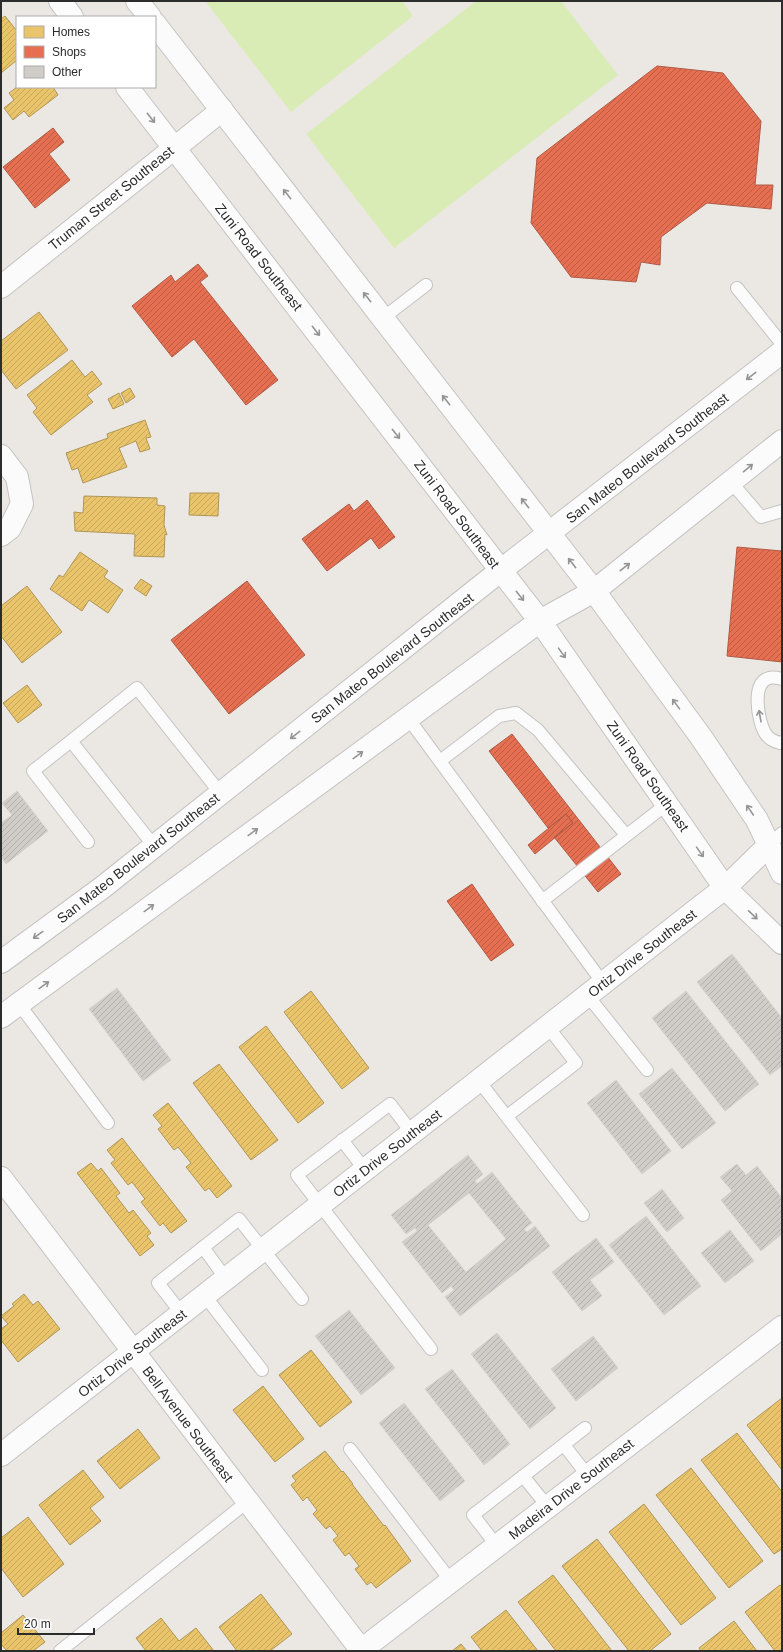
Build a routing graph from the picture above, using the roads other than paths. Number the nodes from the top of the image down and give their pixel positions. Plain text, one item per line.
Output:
1 (60, 1) edge
2 (137, 1) edge
3 (71, 16) edge
4 (149, 16) edge
5 (156, 25) edge
6 (128, 88) edge
7 (222, 110) junction
8 (175, 148) junction
9 (426, 285) dead end
10 (1, 286) edge
11 (737, 288) dead end
12 (383, 318) junction
13 (782, 344) edge
14 (782, 352) edge
15 (782, 441) edge
16 (1, 456) edge
17 (731, 482) junction
18 (782, 511) edge
19 (549, 534) junction
20 (1, 535) edge
21 (500, 571) junction
22 (594, 592) junction
23 (540, 621) junction
24 (782, 679) edge
25 (408, 718) junction
26 (71, 741) junction
27 (782, 742) edge
28 (440, 761) junction
29 (221, 794) junction
30 (667, 804) junction
31 (626, 835) junction
32 (775, 839) edge
33 (88, 842) dead end
34 (154, 846) junction
35 (782, 873) edge
36 (725, 888) junction
37 (542, 901) junction
38 (782, 943) edge
39 (1, 962) edge
40 (595, 990) junction
41 (19, 1004) junction
42 (1, 1017) edge
43 (548, 1027) junction
44 (647, 1070) dead end
45 (479, 1081) junction
46 (507, 1116) junction
47 (108, 1123) dead end
48 (412, 1133) junction
49 (342, 1140) junction
50 (365, 1170) junction
51 (1, 1178) edge
52 (321, 1205) junction
53 (583, 1215) dead end
54 (203, 1247) junction
55 (263, 1250) junction
56 (226, 1279) junction
57 (205, 1296) junction
58 (302, 1299) dead end
59 (182, 1314) junction
60 (782, 1327) edge
61 (431, 1349) dead end
62 (134, 1351) junction
63 (262, 1370) dead end
64 (585, 1428) dead end
65 (564, 1445) junction
66 (350, 1449) dead end
67 (1, 1455) edge
68 (524, 1476) junction
69 (588, 1476) junction
70 (247, 1502) junction
71 (548, 1507) junction
72 (497, 1546) junction
73 (451, 1581) junction
74 (60, 1651) edge
75 (361, 1651) edge

1 - 3 main road
2 - 4 main road
5 - 7 main road
6 -> 8 main road, Zuni Road Southeast
7 - 8 main road, Truman Street Southeast
12 -> 7 main road
8 - 10 main road, Truman Street Southeast
8 -> 21 main road, Zuni Road Southeast
9 - 12 lane
11 - 13 lane
19 -> 12 main road
14 -> 19 main road, San Mateo Boulevard Southeast
17 -> 15 main road
16 - 20 main road
17 - 18 lane
22 -> 17 main road
19 - 21 main road, San Mateo Boulevard Southeast
22 -> 19 main road
21 -> 23 main road, Zuni Road Southeast
21 -> 29 main road, San Mateo Boulevard Southeast
22 - 23 main road
32 -> 22 main road
23 - 25 main road
23 -> 30 main road, Zuni Road Southeast
27 -> 24 lane
25 - 28 lane
41 -> 25 main road
26 - 29 lane
26 - 33 lane
26 - 34 lane
28 - 31 lane
28 - 37 lane
29 - 34 main road, San Mateo Boulevard Southeast
30 - 31 lane
30 -> 36 main road, Zuni Road Southeast
31 - 37 lane
32 - 35 main road
32 - 36 main road, Ortiz Drive Southeast
34 -> 39 main road, San Mateo Boulevard Southeast
36 -> 38 main road, Zuni Road Southeast
36 - 40 main road, Ortiz Drive Southeast
37 - 40 lane
40 - 43 main road, Ortiz Drive Southeast
40 - 44 lane
41 - 42 main road
41 - 47 lane
43 - 45 main road, Ortiz Drive Southeast
43 - 46 lane
45 - 46 lane
45 - 48 main road, Ortiz Drive Southeast
46 - 53 lane
48 - 49 lane
48 - 50 main road, Ortiz Drive Southeast
49 - 50 lane
49 - 52 lane
50 - 52 main road, Ortiz Drive Southeast
51 - 62 main road, Bell Avenue Southeast
52 - 55 main road, Ortiz Drive Southeast
52 - 61 lane
54 - 55 lane
54 - 56 lane
54 - 59 lane
55 - 56 main road, Ortiz Drive Southeast
55 - 58 lane
56 - 57 main road, Ortiz Drive Southeast
57 - 59 main road, Ortiz Drive Southeast
57 - 63 lane
59 - 62 main road, Ortiz Drive Southeast
60 - 69 main road, Madeira Drive Southeast
62 - 67 main road, Ortiz Drive Southeast
62 - 70 main road, Bell Avenue Southeast
64 - 65 lane
65 - 68 lane
65 - 69 lane
66 - 73 lane
68 - 71 lane
68 - 72 lane
69 - 71 main road, Madeira Drive Southeast
70 - 74 lane
70 - 75 main road, Bell Avenue Southeast
71 - 72 main road, Madeira Drive Southeast
72 - 73 main road, Madeira Drive Southeast
73 - 75 main road, Madeira Drive Southeast

